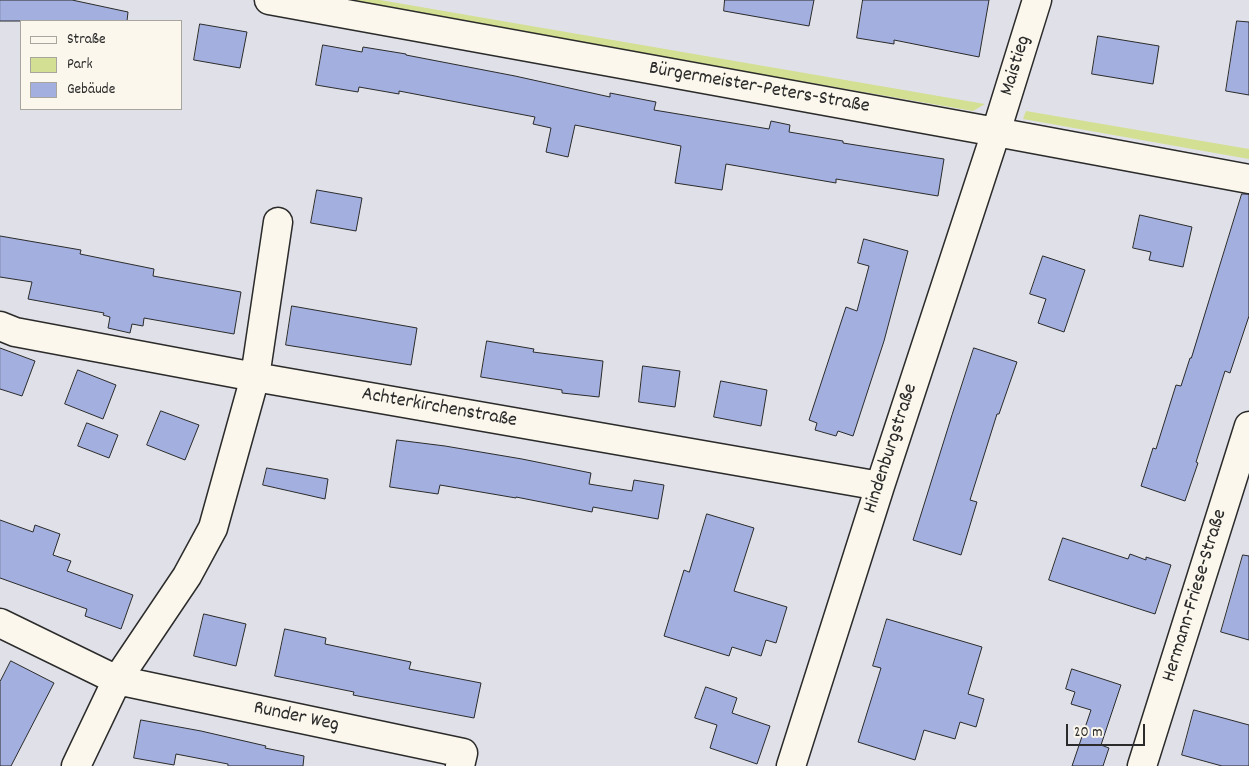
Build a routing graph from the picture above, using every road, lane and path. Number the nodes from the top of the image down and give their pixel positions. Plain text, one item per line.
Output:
1 (1037, 0) edge
2 (282, 1) edge
3 (996, 132) junction
4 (1249, 180) edge
5 (278, 222) dead end
6 (0, 326) edge
7 (255, 377) junction
8 (1249, 426) edge
9 (880, 486) junction
10 (0, 623) edge
11 (117, 680) junction
12 (76, 766) edge
13 (460, 766) edge
14 (791, 766) edge
15 (1142, 766) edge

1 - 3 street, Maistieg
2 - 3 street, Bürgermeister-Peters-Straße
3 - 4 street, Bürgermeister-Peters-Straße
3 - 9 street, Hindenburgstraße
5 - 7 street
6 - 7 street, Achterkirchenstraße
7 - 9 street, Achterkirchenstraße
7 - 11 street
8 - 15 street, Hermann-Friese-Straße
9 - 14 street, Hindenburgstraße
10 - 11 street
11 - 12 street
11 - 13 street, Runder Weg

